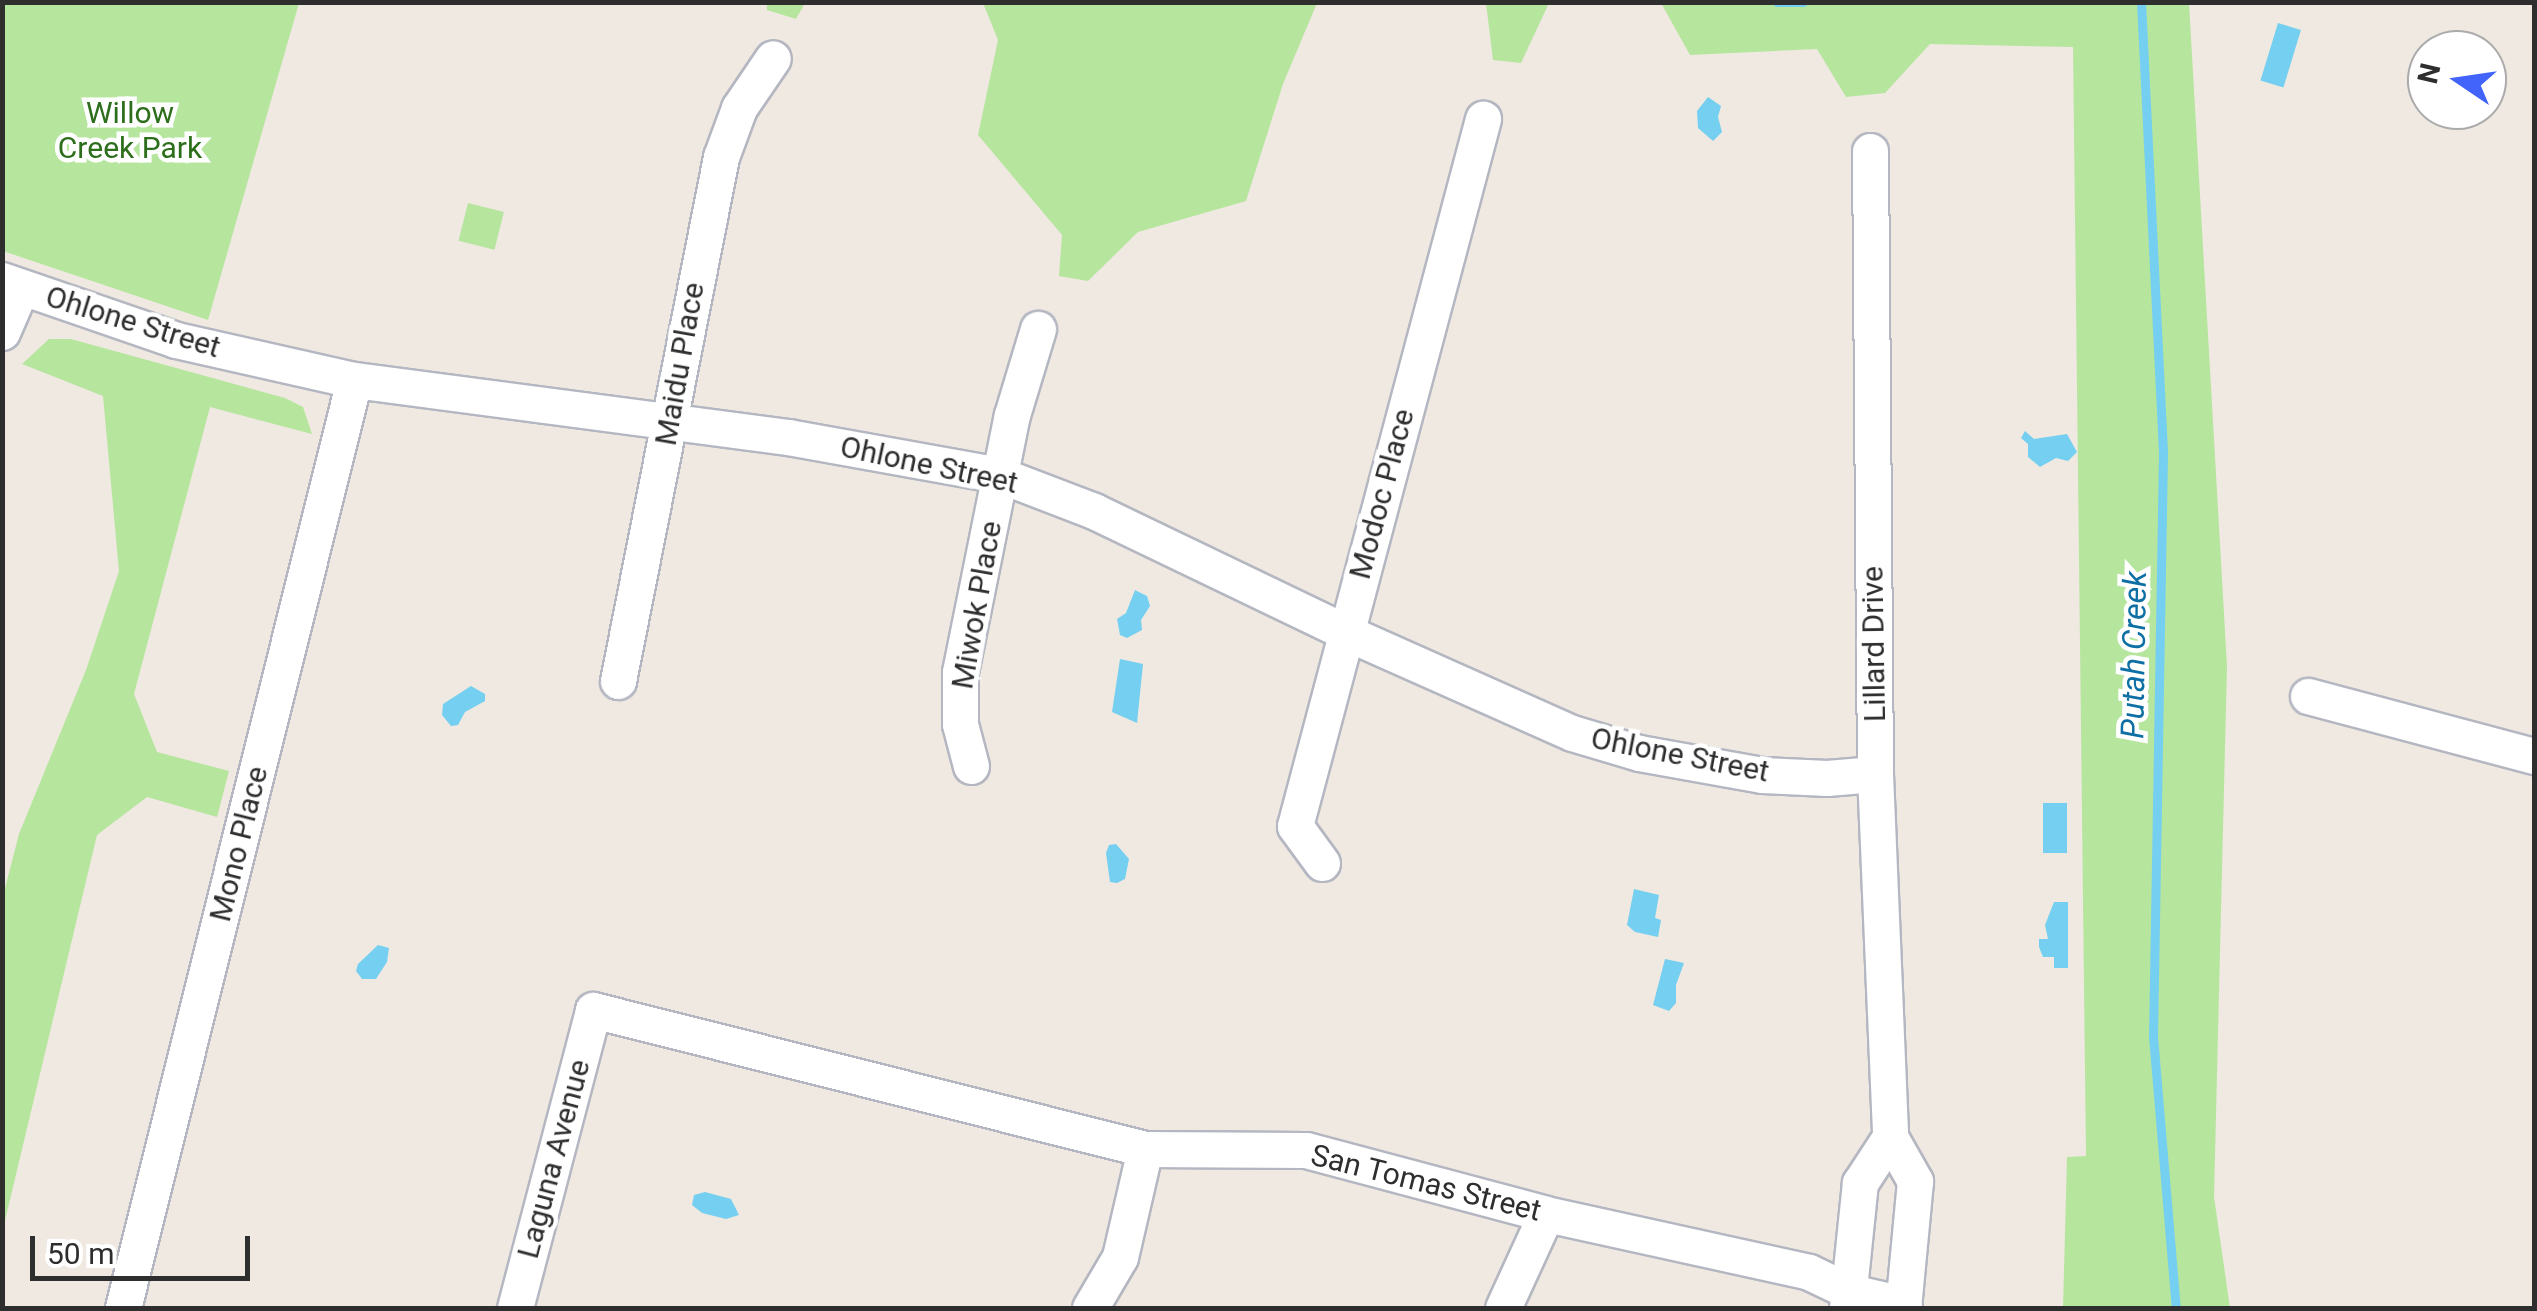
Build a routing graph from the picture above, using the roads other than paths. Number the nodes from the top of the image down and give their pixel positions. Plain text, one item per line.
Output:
1 (773, 58) dead end
2 (1483, 118) dead end
3 (1870, 152) dead end
4 (12, 284) edge
5 (1038, 329) dead end
6 (2, 332) edge
7 (354, 380) junction
8 (672, 423) junction
9 (1000, 476) junction
10 (1345, 632) junction
11 (618, 680) dead end
12 (2308, 696) dead end
13 (2534, 756) edge
14 (972, 766) dead end
15 (1875, 774) junction
16 (1322, 863) dead end
17 (593, 1010) joint
18 (1890, 1137) junction
19 (1145, 1149) junction
20 (1546, 1214) junction
21 (1849, 1300) edge
22 (1904, 1306) edge
23 (124, 1308) edge
24 (515, 1308) edge
25 (1090, 1308) edge
26 (1504, 1308) edge

1 - 8 street, Maidu Place
2 - 10 street, Modoc Place
3 - 15 street, Lillard Drive
4 - 6 street
4 - 7 street, Ohlone Street
5 - 9 street, Miwok Place
7 - 8 street, Ohlone Street
7 - 23 street, Mono Place
8 - 9 street, Ohlone Street
8 - 11 street, Maidu Place
9 - 10 street, Ohlone Street
9 - 14 street, Miwok Place
10 - 15 street, Ohlone Street
10 - 16 street, Modoc Place
12 - 13 street
15 - 18 street, Lillard Drive
17 - 19 street, San Tomas Street
17 - 24 street, Laguna Avenue
18 - 21 street
18 - 22 street, Lillard Drive
19 - 20 street, San Tomas Street
19 - 25 street
20 - 21 street, San Tomas Street
20 - 26 street
21 - 22 street, San Tomas Street

